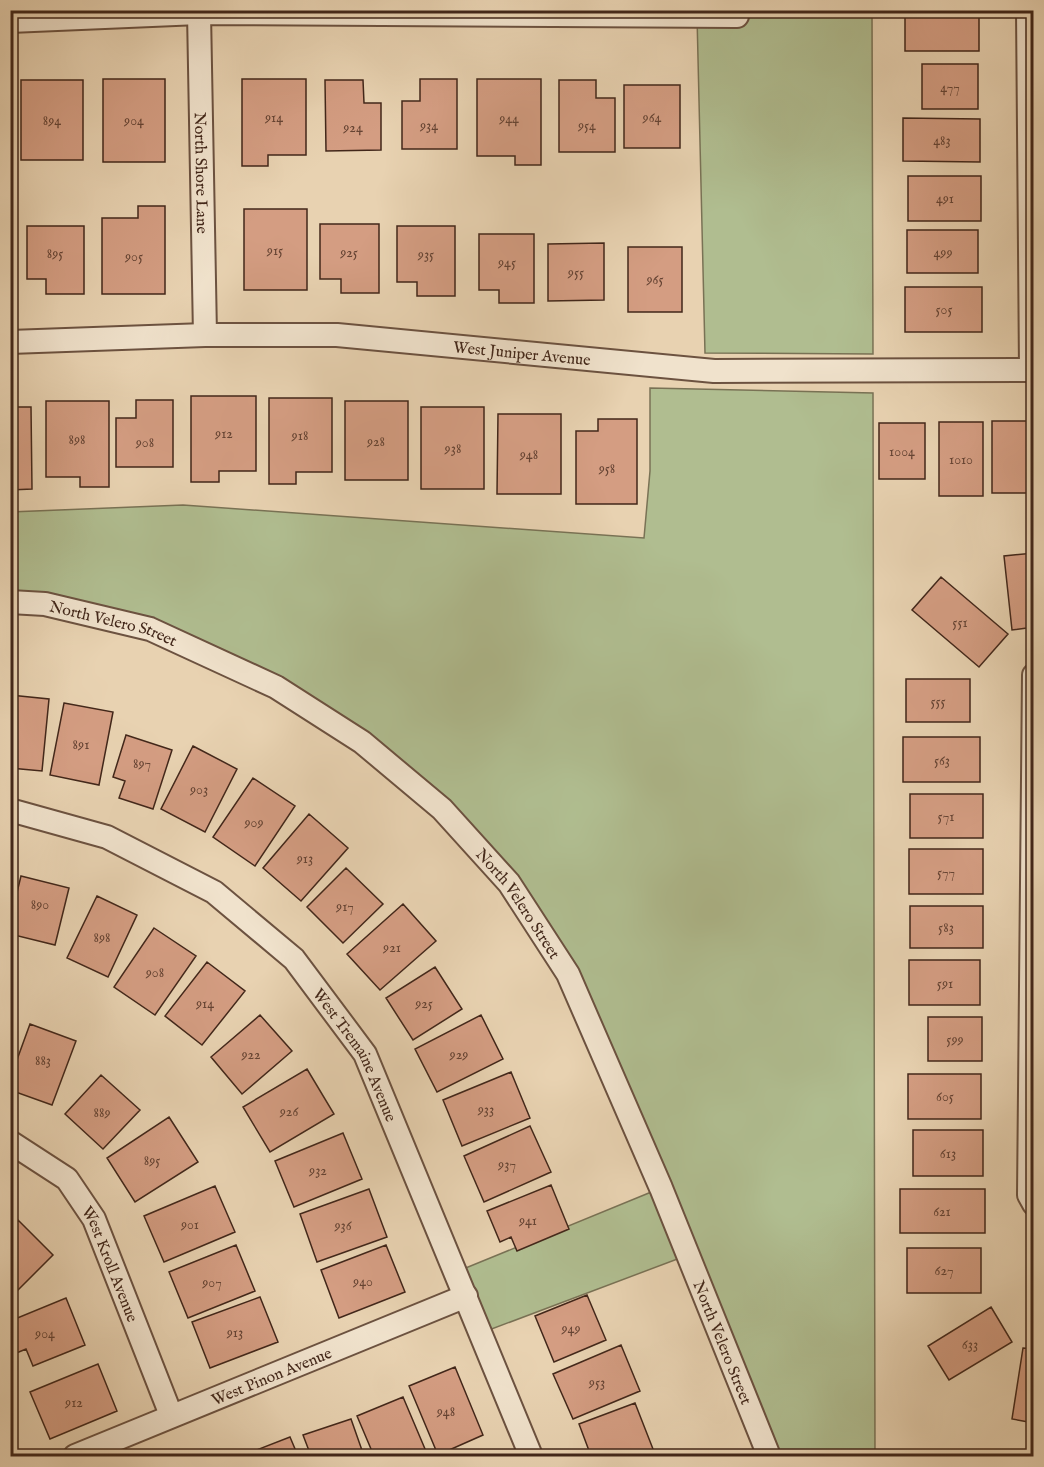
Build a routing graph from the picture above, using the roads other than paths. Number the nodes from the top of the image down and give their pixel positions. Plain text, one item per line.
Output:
1 (1028, 10) edge
2 (737, 13) edge
3 (199, 14) junction
4 (10, 21) edge
5 (1031, 57) edge
6 (205, 335) junction
7 (10, 342) edge
8 (1032, 370) edge
9 (10, 602) edge
10 (1033, 675) edge
11 (10, 810) edge
12 (1031, 993) edge
13 (10, 1142) edge
14 (1034, 1204) edge
15 (466, 1296) junction
16 (171, 1415) junction
17 (75, 1456) edge
18 (531, 1456) edge
19 (770, 1456) edge

1 - 5 street
2 - 3 street
3 - 4 street
3 - 6 street, North Shore Lane
5 - 8 street
6 - 7 street, West Juniper Avenue
6 - 8 street, West Juniper Avenue
9 - 19 street, North Velero Street
10 - 12 street
11 - 15 street, West Tremaine Avenue
12 - 14 street
13 - 16 street, West Kroll Avenue
15 - 16 street, West Pinon Avenue
15 - 18 street, West Tremaine Avenue
16 - 17 street, West Pinon Avenue

